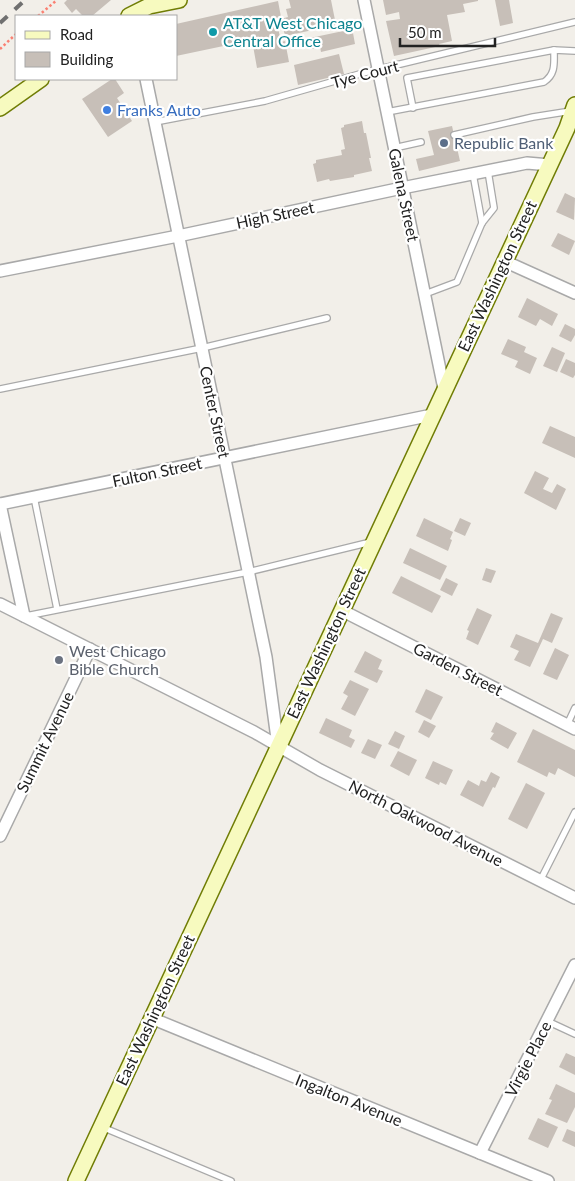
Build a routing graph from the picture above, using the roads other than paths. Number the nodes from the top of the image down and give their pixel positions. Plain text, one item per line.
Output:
1 (179, 0) edge
2 (364, 0) edge
3 (133, 15) edge
4 (575, 22) edge
5 (554, 50) junction
6 (575, 51) edge
7 (378, 70) junction
8 (40, 80) edge
9 (146, 80) edge
10 (0, 108) edge
11 (413, 108) junction
12 (574, 108) edge
13 (387, 112) junction
14 (155, 122) junction
15 (454, 134) dead end
16 (421, 142) dead end
17 (394, 148) junction
18 (550, 165) junction
19 (488, 171) junction
20 (473, 174) junction
21 (402, 188) junction
22 (482, 223) junction
23 (178, 236) junction
24 (504, 261) junction
25 (0, 271) edge
26 (575, 293) edge
27 (425, 294) junction
28 (326, 318) dead end
29 (202, 348) junction
30 (0, 389) edge
31 (444, 389) junction
32 (432, 415) junction
33 (225, 458) junction
34 (34, 497) junction
35 (0, 504) edge
36 (373, 542) junction
37 (248, 572) junction
38 (0, 604) edge
39 (57, 609) junction
40 (342, 610) junction
41 (24, 616) junction
42 (90, 649) junction
43 (575, 708) edge
44 (571, 727) edge
45 (278, 746) junction
46 (575, 812) edge
47 (0, 836) edge
48 (540, 881) junction
49 (575, 898) edge
50 (575, 964) edge
51 (150, 1018) junction
52 (547, 1021) junction
53 (575, 1034) edge
54 (102, 1127) junction
55 (480, 1153) junction
56 (76, 1181) edge
57 (231, 1181) edge
58 (548, 1181) edge

1 - 3 main road
2 - 7 street, Galena Street
4 - 7 lane, Tye Court
5 - 6 lane
5 - 11 lane
5 - 11 lane
7 - 13 street, Galena Street
7 - 14 lane, Tye Court
8 - 10 main road
9 - 14 street, Center Street
11 - 13 lane
12 - 15 lane
12 - 18 main road, East Washington Street
13 - 17 street, Galena Street
14 - 23 street, Center Street
16 - 17 lane
17 - 21 street, Galena Street
18 - 19 street, High Street
18 - 24 main road, East Washington Street
19 - 20 street, High Street
19 - 22 lane
20 - 21 street, High Street
20 - 22 lane
21 - 23 street, High Street
21 - 27 street, Galena Street
22 - 27 lane
23 - 25 street, High Street
23 - 29 street, Center Street
24 - 26 street
24 - 31 main road, East Washington Street
27 - 31 street, Galena Street
28 - 29 lane
29 - 30 lane
29 - 33 street, Center Street
31 - 32 main road, East Washington Street
32 - 33 street, Fulton Street
32 - 36 main road, East Washington Street
33 - 34 street, Fulton Street
33 - 37 street, Center Street
34 - 35 street, Fulton Street
34 - 39 lane
35 - 41 street
36 - 37 lane
36 - 40 main road, East Washington Street
37 - 39 lane
37 - 45 street, Center Street
38 - 41 street, North Oakwood Avenue
39 - 41 lane
40 - 44 street, Garden Street
40 - 45 main road, East Washington Street
41 - 42 street, North Oakwood Avenue
42 - 45 street, North Oakwood Avenue
42 - 47 street, Summit Avenue
43 - 44 lane
45 - 48 street, North Oakwood Avenue
45 - 51 main road, East Washington Street
46 - 48 lane
48 - 49 street, North Oakwood Avenue
50 - 52 street, Virgie Place
51 - 54 main road, East Washington Street
51 - 55 street, Ingalton Avenue
52 - 53 lane
52 - 55 street, Virgie Place
54 - 56 main road, East Washington Street
54 - 57 lane
55 - 58 street, Ingalton Avenue

